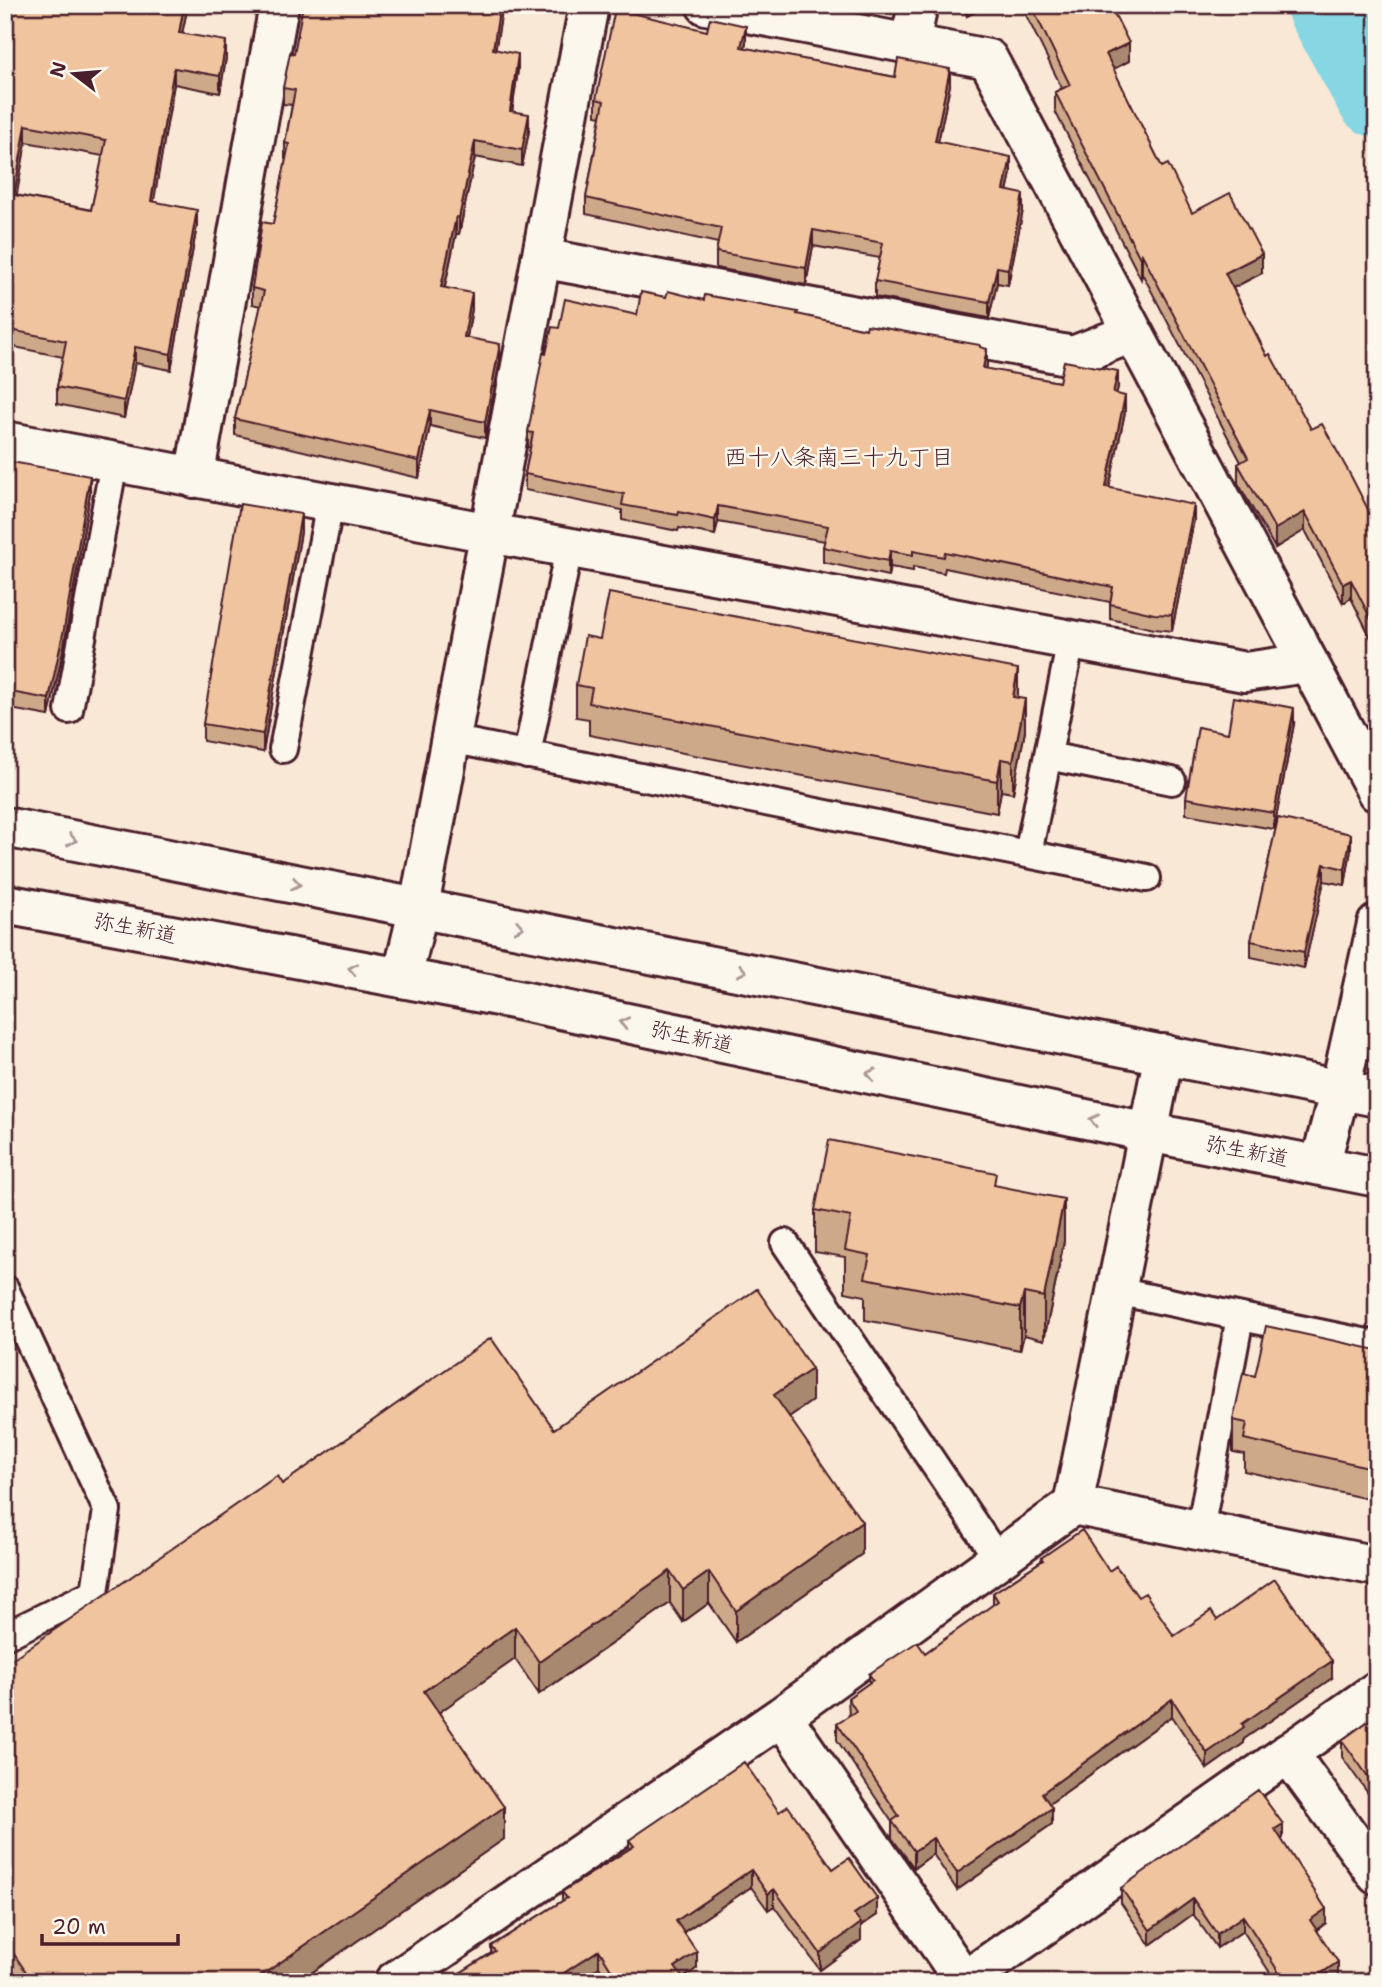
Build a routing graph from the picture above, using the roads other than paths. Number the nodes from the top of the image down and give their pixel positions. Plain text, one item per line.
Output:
1 (279, 5) edge
2 (589, 5) edge
3 (706, 5) edge
4 (918, 5) edge
5 (910, 43) junction
6 (541, 258) junction
7 (1132, 333) junction
8 (5, 441) edge
9 (114, 462) junction
10 (194, 478) junction
11 (330, 503) junction
12 (490, 533) junction
13 (569, 548) junction
14 (1071, 640) junction
15 (1307, 663) junction
16 (69, 710) dead end
17 (450, 739) junction
18 (283, 749) dead end
19 (527, 755) junction
20 (1048, 756) junction
21 (1172, 781) dead end
22 (1377, 792) edge
23 (5, 827) edge
24 (1028, 855) junction
25 (1147, 878) dead end
26 (5, 904) edge
27 (419, 907) junction
28 (1377, 924) edge
29 (402, 978) junction
30 (1164, 1054) junction
31 (1359, 1093) edge
32 (1148, 1132) junction
33 (1320, 1165) junction
34 (1377, 1177) edge
35 (785, 1243) dead end
36 (5, 1289) edge
37 (1116, 1291) junction
38 (1240, 1317) junction
39 (1377, 1345) edge
40 (1073, 1505) junction
41 (1200, 1530) junction
42 (998, 1559) junction
43 (1377, 1566) edge
44 (5, 1636) edge
45 (1377, 1691) edge
46 (782, 1716) junction
47 (1288, 1753) junction
48 (1377, 1875) edge
49 (964, 1981) edge
50 (394, 1982) edge

1 - 10 street
2 - 6 street
3 - 5 street
4 - 5 street
5 - 7 street
6 - 7 street
6 - 12 street
7 - 15 street
8 - 9 street
9 - 10 street
9 - 16 lane
10 - 11 street
11 - 12 street
11 - 18 lane
12 - 13 street
12 - 17 street
13 - 14 street
13 - 19 lane
14 - 15 street
14 - 20 lane
15 - 22 street
17 - 19 lane
17 - 27 street
19 - 24 lane
20 - 21 lane
20 - 24 lane
23 -> 27 street
24 - 25 lane
29 -> 26 street, 弥生新道
27 - 29 street
27 -> 30 street
28 - 31 street
32 -> 29 street, 弥生新道
30 - 31 street
30 - 32 street
31 - 33 street
32 - 33 street, 弥生新道
32 - 37 street
33 - 34 street, 弥生新道
35 - 42 lane
36 - 44 lane
37 - 38 lane
37 - 40 street
38 - 39 lane
38 - 41 lane
40 - 41 street
40 - 42 street
41 - 43 street
42 - 46 street
45 - 47 street
46 - 49 street
46 - 50 street
47 - 48 street
47 - 49 street

